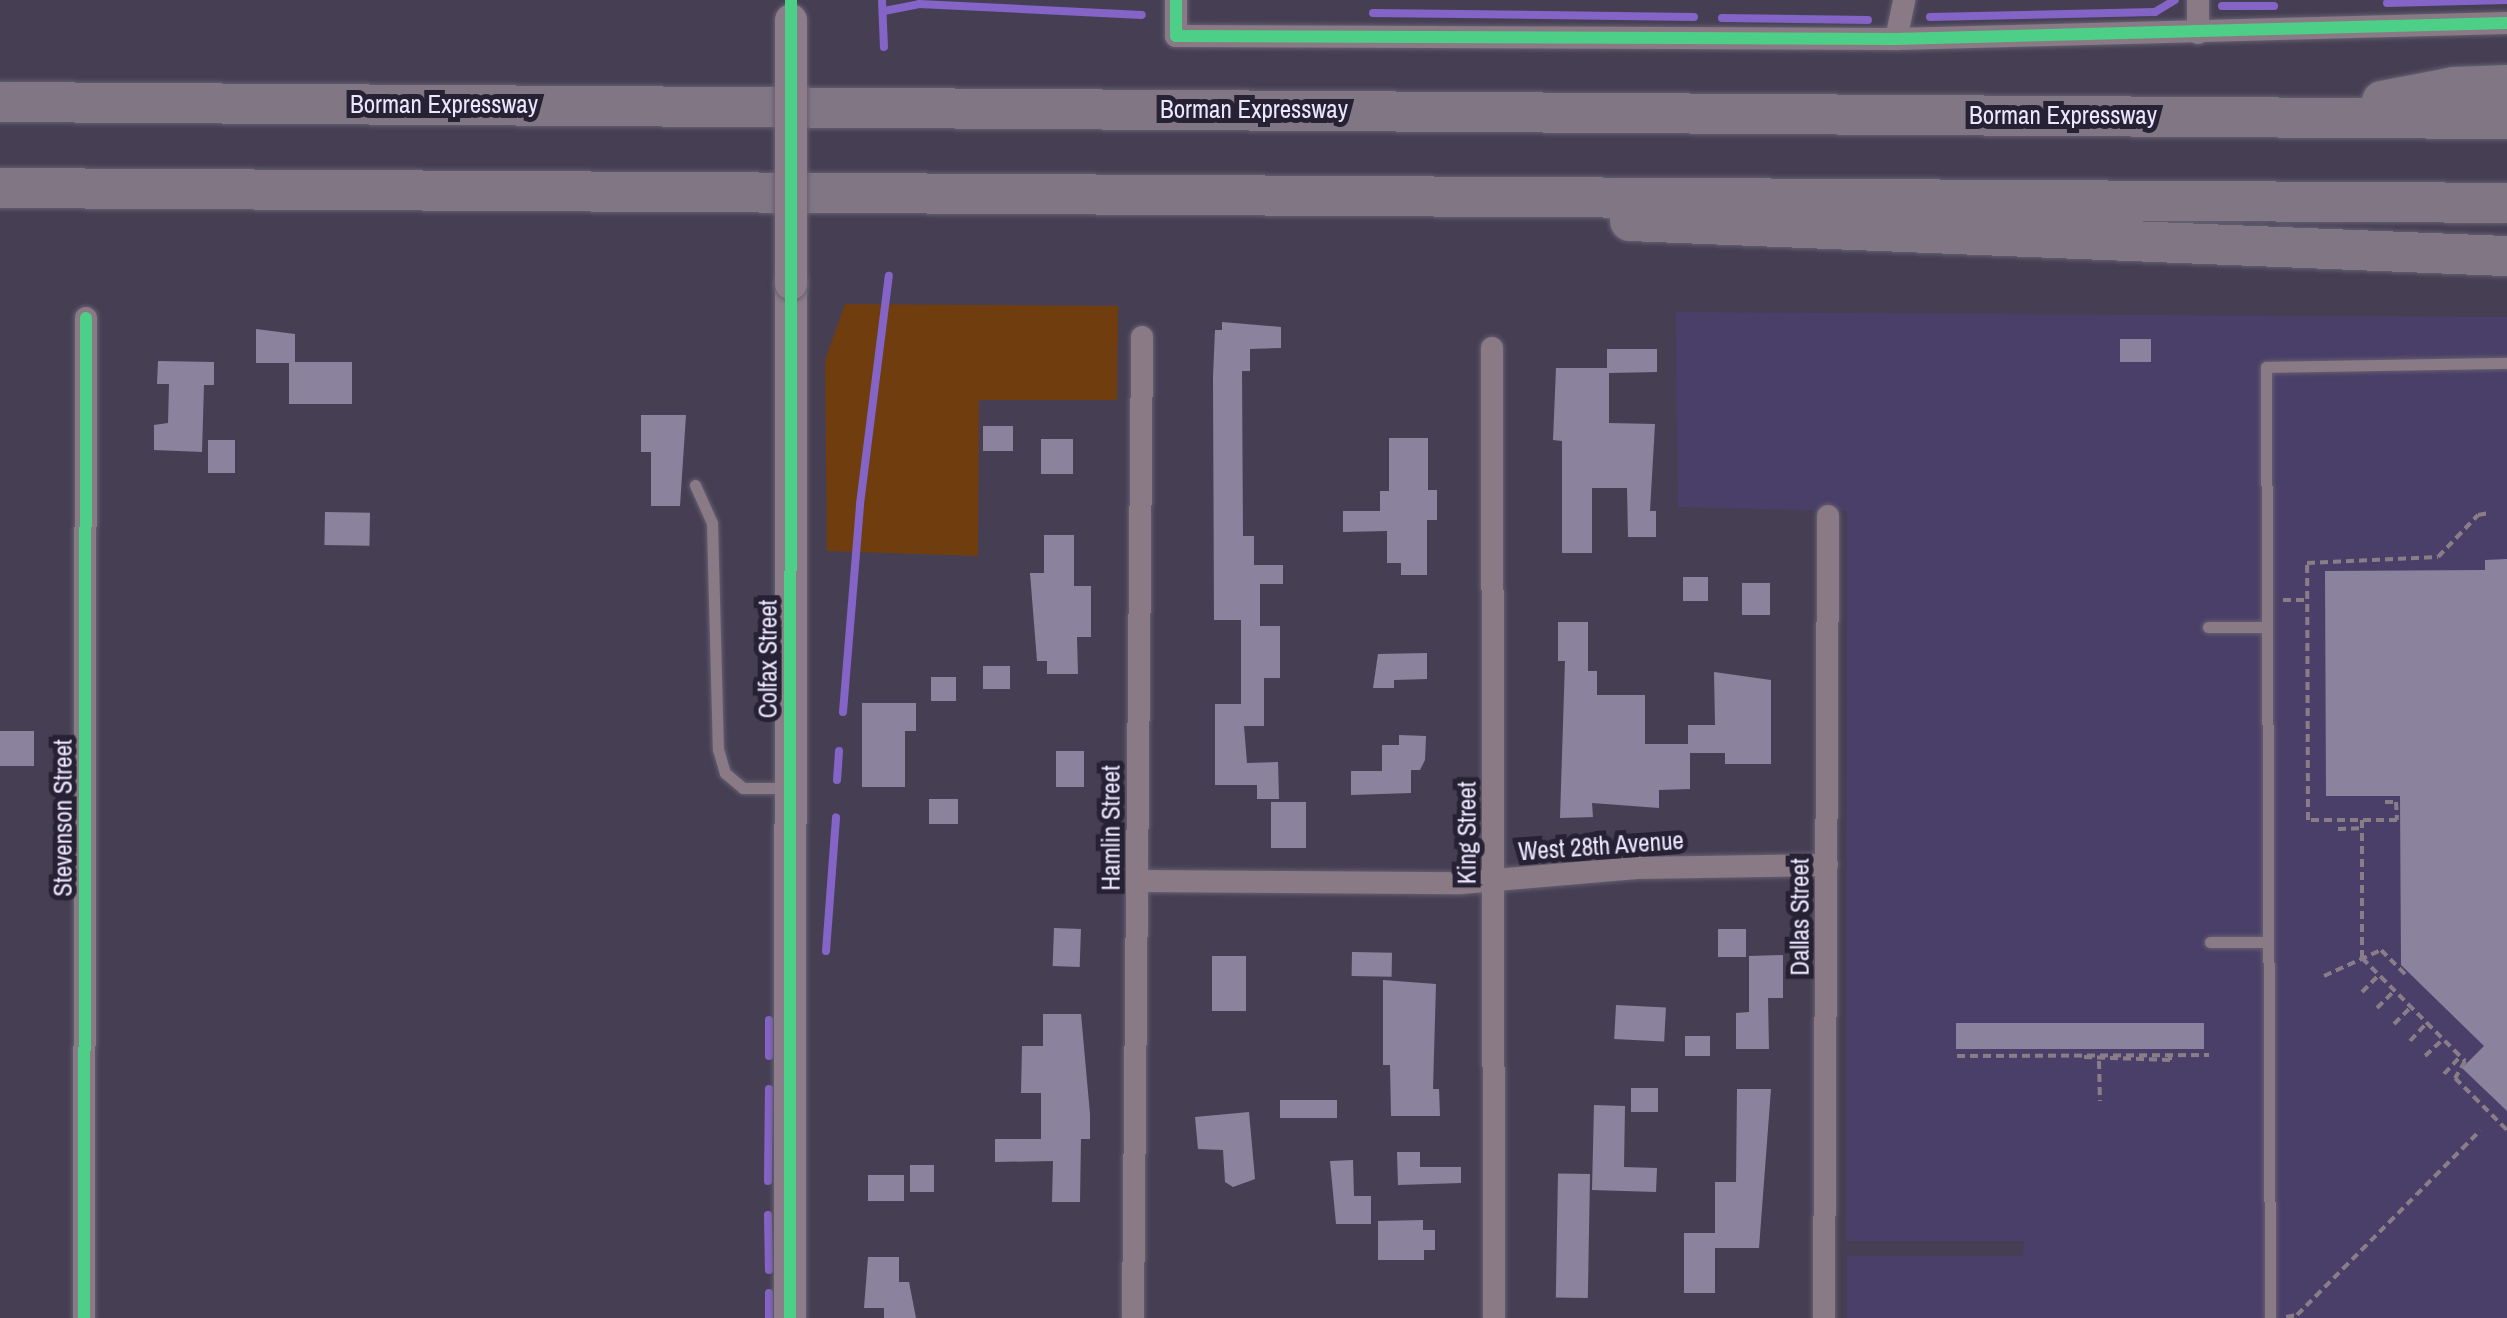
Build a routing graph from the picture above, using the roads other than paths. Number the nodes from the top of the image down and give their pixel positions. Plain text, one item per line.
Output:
1 (1176, 0) edge
2 (1904, 0) edge
3 (2198, 0) edge
4 (791, 10) edge
5 (2507, 23) edge
6 (2198, 33) junction
7 (1896, 39) junction
8 (2507, 86) edge
9 (0, 102) edge
10 (2300, 117) junction
11 (2507, 120) edge
12 (0, 188) edge
13 (1462, 198) junction
14 (2507, 202) edge
15 (2507, 256) edge
16 (86, 318) dead end
17 (1142, 337) dead end
18 (1492, 348) dead end
19 (2507, 364) edge
20 (695, 485) dead end
21 (1828, 516) dead end
22 (2208, 627) dead end
23 (2267, 627) junction
24 (790, 788) junction
25 (1827, 866) junction
26 (1494, 880) junction
27 (1139, 881) junction
28 (2210, 942) dead end
29 (2268, 942) junction
30 (84, 1318) edge
31 (790, 1318) edge
32 (1133, 1318) edge
33 (1494, 1318) edge
34 (1824, 1318) edge
35 (2270, 1318) edge

1 - 7 street
2 - 7 street
3 - 6 street
4 - 24 street, Colfax Street, bridge
5 - 6 street
6 - 7 street
8 - 10 highway
9 - 10 highway, Borman Expressway
10 - 11 highway, Borman Expressway
12 - 13 highway
13 - 14 highway
13 - 15 highway
16 - 30 street, Stevenson Street
17 - 27 street, Hamlin Street
18 - 26 street, King Street
19 - 23 lane
20 - 24 lane
21 - 25 street, Dallas Street
22 - 23 lane
23 - 29 lane
24 - 31 street, Colfax Street
25 - 26 street, West 28th Avenue
25 - 34 street, Dallas Street
26 - 27 street, West 28th Avenue
26 - 33 street, King Street
27 - 32 street, Hamlin Street
28 - 29 lane
29 - 35 lane

